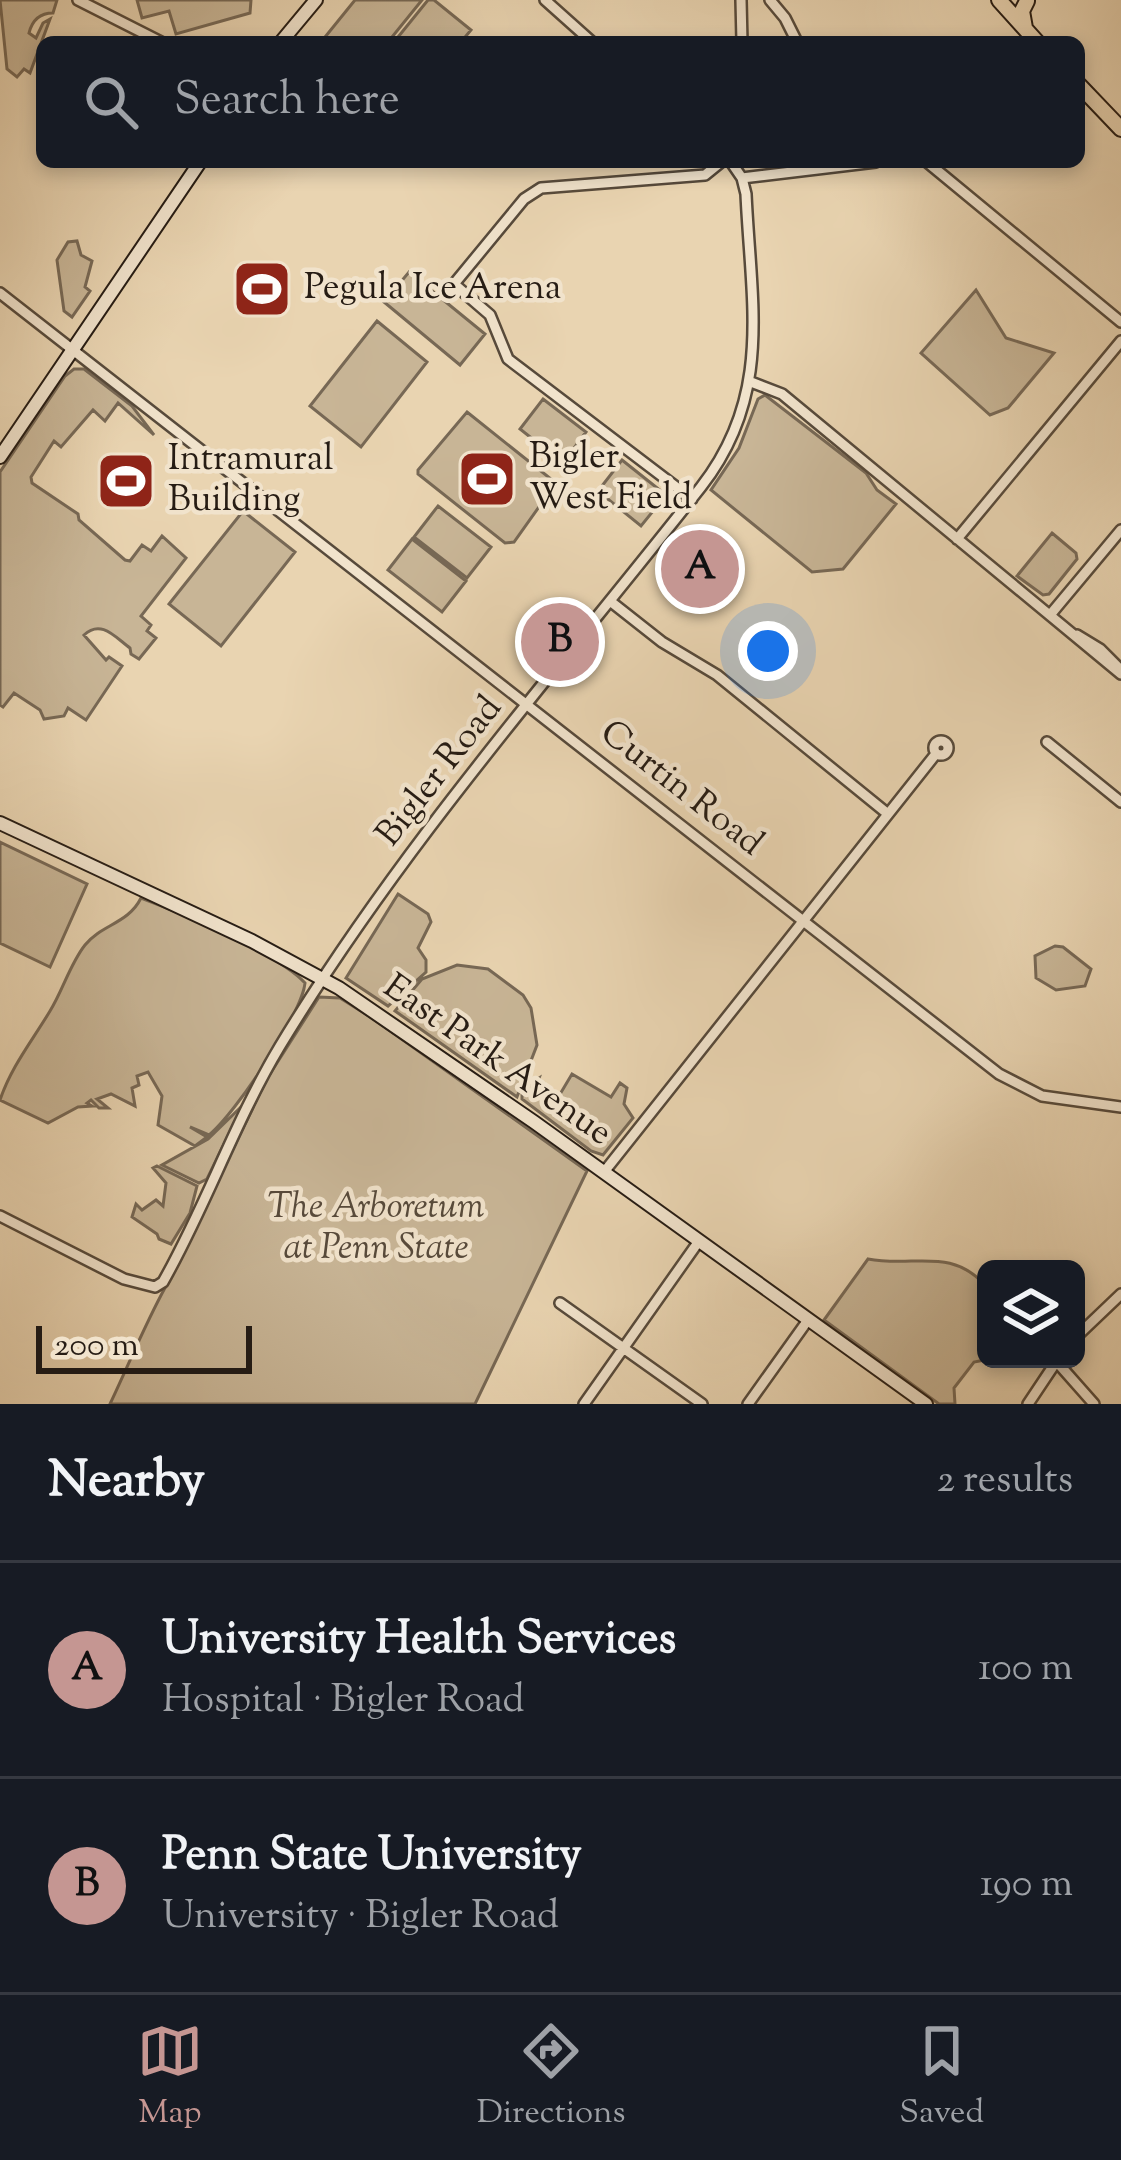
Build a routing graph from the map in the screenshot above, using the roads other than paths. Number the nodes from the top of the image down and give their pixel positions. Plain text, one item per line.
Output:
1 (78, 0) edge
2 (316, 0) edge
3 (544, 0) edge
4 (741, 0) edge
5 (770, 0) edge
6 (999, 0) edge
7 (1012, 0) edge
8 (1028, 0) edge
9 (1024, 28) junction
10 (149, 36) edge
11 (285, 36) edge
12 (585, 36) edge
13 (742, 36) edge
14 (794, 36) edge
15 (1031, 36) edge
16 (1085, 91) edge
17 (1121, 129) edge
18 (196, 168) edge
19 (714, 168) edge
20 (735, 168) edge
21 (826, 168) edge
22 (934, 168) edge
23 (742, 178) junction
24 (0, 293) edge
25 (1121, 322) edge
26 (1121, 341) edge
27 (72, 347) junction
28 (751, 382) junction
29 (0, 457) edge
30 (692, 499) junction
31 (1121, 530) edge
32 (957, 539) junction
33 (610, 601) junction
34 (1050, 616) junction
35 (1121, 672) edge
36 (528, 704) junction
37 (1047, 742) dead end
38 (936, 754) dead end
39 (1121, 802) edge
40 (888, 814) junction
41 (0, 823) edge
42 (804, 919) junction
43 (324, 980) junction
44 (1121, 1107) edge
45 (604, 1172) junction
46 (0, 1216) edge
47 (699, 1240) junction
48 (1121, 1294) edge
49 (560, 1303) dead end
50 (808, 1320) junction
51 (1085, 1328) edge
52 (623, 1348) junction
53 (1052, 1368) edge
54 (1064, 1368) edge
55 (584, 1404) edge
56 (702, 1404) edge
57 (748, 1404) edge
58 (926, 1404) edge
59 (1028, 1404) edge
60 (1094, 1404) edge

1 - 10 street
2 - 11 main road
3 - 12 street
4 - 13 street
5 - 14 street
6 - 9 main road
7 - 8 main road
8 - 9 main road
9 - 15 main road
16 - 17 main road
18 - 27 main road
19 - 30 street
20 - 23 street, Bigler Road
21 - 23 street
22 - 25 street
23 - 28 street, Bigler Road
24 - 27 street, Curtin Road
26 - 32 street
27 - 29 main road
27 - 36 street, Curtin Road
28 - 30 street, Bigler Road
28 - 32 street
30 - 33 street, Bigler Road
31 - 34 street
32 - 34 street
33 - 36 street, Bigler Road
33 - 40 street
34 - 35 street
36 - 42 street, Curtin Road
36 - 43 street, Bigler Road
37 - 39 street
38 - 40 street
40 - 42 street
41 - 43 main road, East Park Avenue
42 - 44 street, Curtin Road
42 - 45 street
43 - 45 main road, East Park Avenue
43 - 46 street, Bigler Road
45 - 47 main road, East Park Avenue
47 - 50 main road, East Park Avenue
47 - 52 street
48 - 51 street
49 - 52 street
50 - 57 street
50 - 58 main road, East Park Avenue
52 - 55 street
52 - 56 street
53 - 59 street
54 - 60 street

